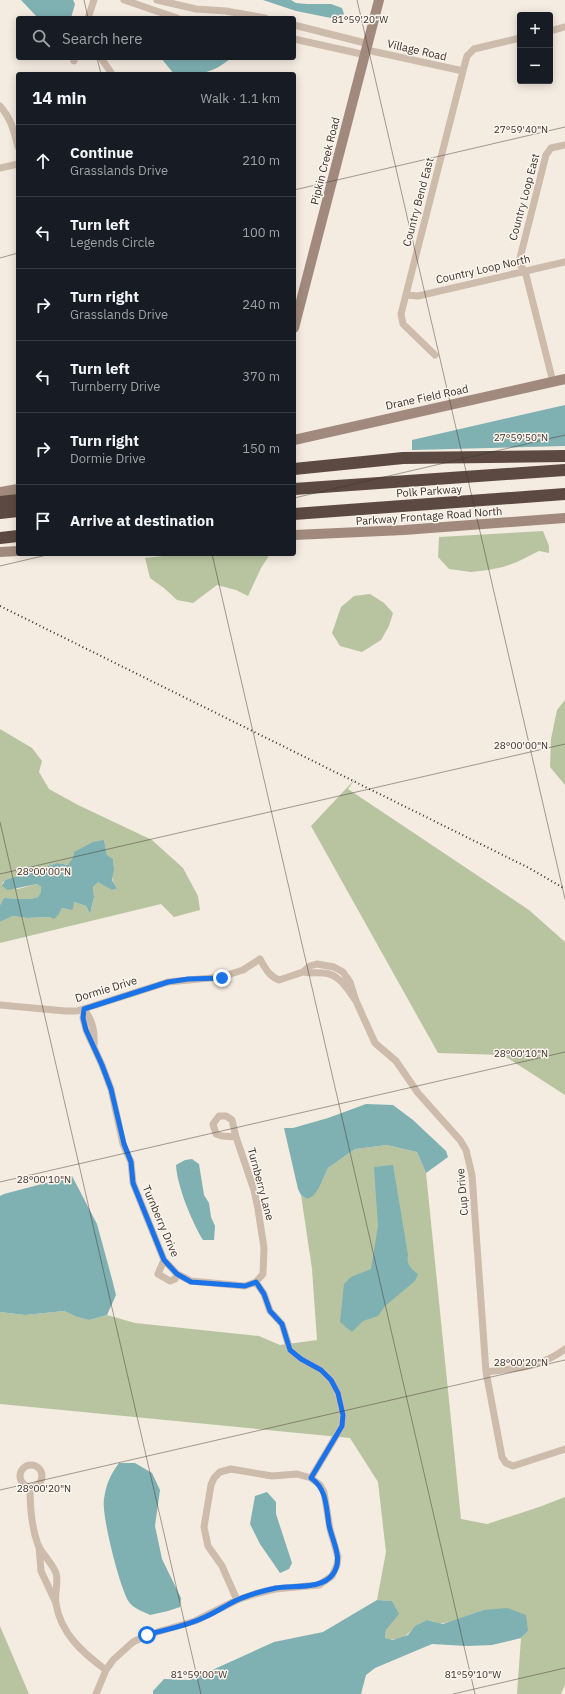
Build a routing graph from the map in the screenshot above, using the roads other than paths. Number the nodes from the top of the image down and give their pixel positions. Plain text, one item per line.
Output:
1 (94, 0) edge
2 (124, 0) edge
3 (157, 0) edge
4 (379, 0) edge
5 (89, 16) edge
6 (172, 16) edge
7 (254, 16) edge
8 (296, 26) edge
9 (565, 27) edge
10 (553, 30) edge
11 (296, 39) edge
12 (517, 39) edge
13 (367, 50) junction
14 (102, 60) edge
15 (111, 72) edge
16 (463, 72) junction
17 (0, 106) edge
18 (16, 138) edge
19 (565, 145) edge
20 (16, 164) edge
21 (0, 168) edge
22 (565, 262) edge
23 (525, 271) junction
24 (406, 295) junction
25 (296, 320) edge
26 (435, 355) dead end
27 (565, 379) edge
28 (552, 382) junction
29 (296, 440) edge
30 (565, 456) edge
31 (296, 469) edge
32 (565, 470) edge
33 (16, 489) edge
34 (296, 489) edge
35 (0, 492) edge
36 (565, 494) edge
37 (16, 500) edge
38 (0, 502) edge
39 (16, 512) edge
40 (0, 513) edge
41 (296, 514) edge
42 (565, 518) edge
43 (296, 535) edge
44 (16, 536) edge
45 (0, 538) edge
46 (16, 551) edge
47 (0, 552) edge
48 (332, 966) junction
49 (303, 972) junction
50 (329, 974) junction
51 (356, 1001) junction
52 (0, 1005) edge
53 (84, 1009) junction
54 (236, 1137) dead end
55 (164, 1260) junction
56 (177, 1274) junction
57 (256, 1282) junction
58 (565, 1348) edge
59 (486, 1372) junction
60 (565, 1449) edge
61 (311, 1478) junction
62 (30, 1488) dead end
63 (39, 1546) junction
64 (237, 1600) junction
65 (56, 1603) junction
66 (106, 1670) junction
67 (96, 1694) edge

1 - 5 street
2 - 6 street
3 - 7 street
4 - 13 main road, Pipkin Creek Road
8 - 13 street
9 - 10 street
11 - 13 street
12 - 16 street, Country Bend East
13 - 16 street, Village Road
13 - 25 main road, Pipkin Creek Road
14 - 15 street
16 - 24 street, Country Bend East
17 - 18 street
19 - 23 street, Country Loop East
20 - 21 street
22 - 23 street, Country Loop North
23 - 24 street, Country Loop North
23 - 28 street, Country Loop East
24 - 26 street, Country Bend East
27 - 28 main road, Drane Field Road
28 - 29 main road, Drane Field Road
30 - 31 highway
32 - 34 highway, Polk Parkway
33 - 35 main road
36 - 41 highway, Polk Parkway
37 - 38 highway
39 - 40 highway
42 - 43 main road, Parkway Frontage Road North
44 - 45 highway
46 - 47 main road
48 - 49 street
48 - 50 street
48 - 51 street
49 - 50 street
49 - 53 street, Dormie Drive
50 - 51 street
51 - 59 street, Cup Drive
52 - 53 street, Dormie Drive
53 - 55 street, Turnberry Drive
54 - 57 street, Turnberry Lane
55 - 56 street, Turnberry Drive
55 - 56 street
56 - 57 street, Turnberry Drive
57 - 61 street
58 - 59 street
59 - 60 street, Cup Drive
61 - 64 street
61 - 64 street
62 - 63 street
63 - 65 street
63 - 65 street
64 - 66 street
65 - 66 street
66 - 67 street

